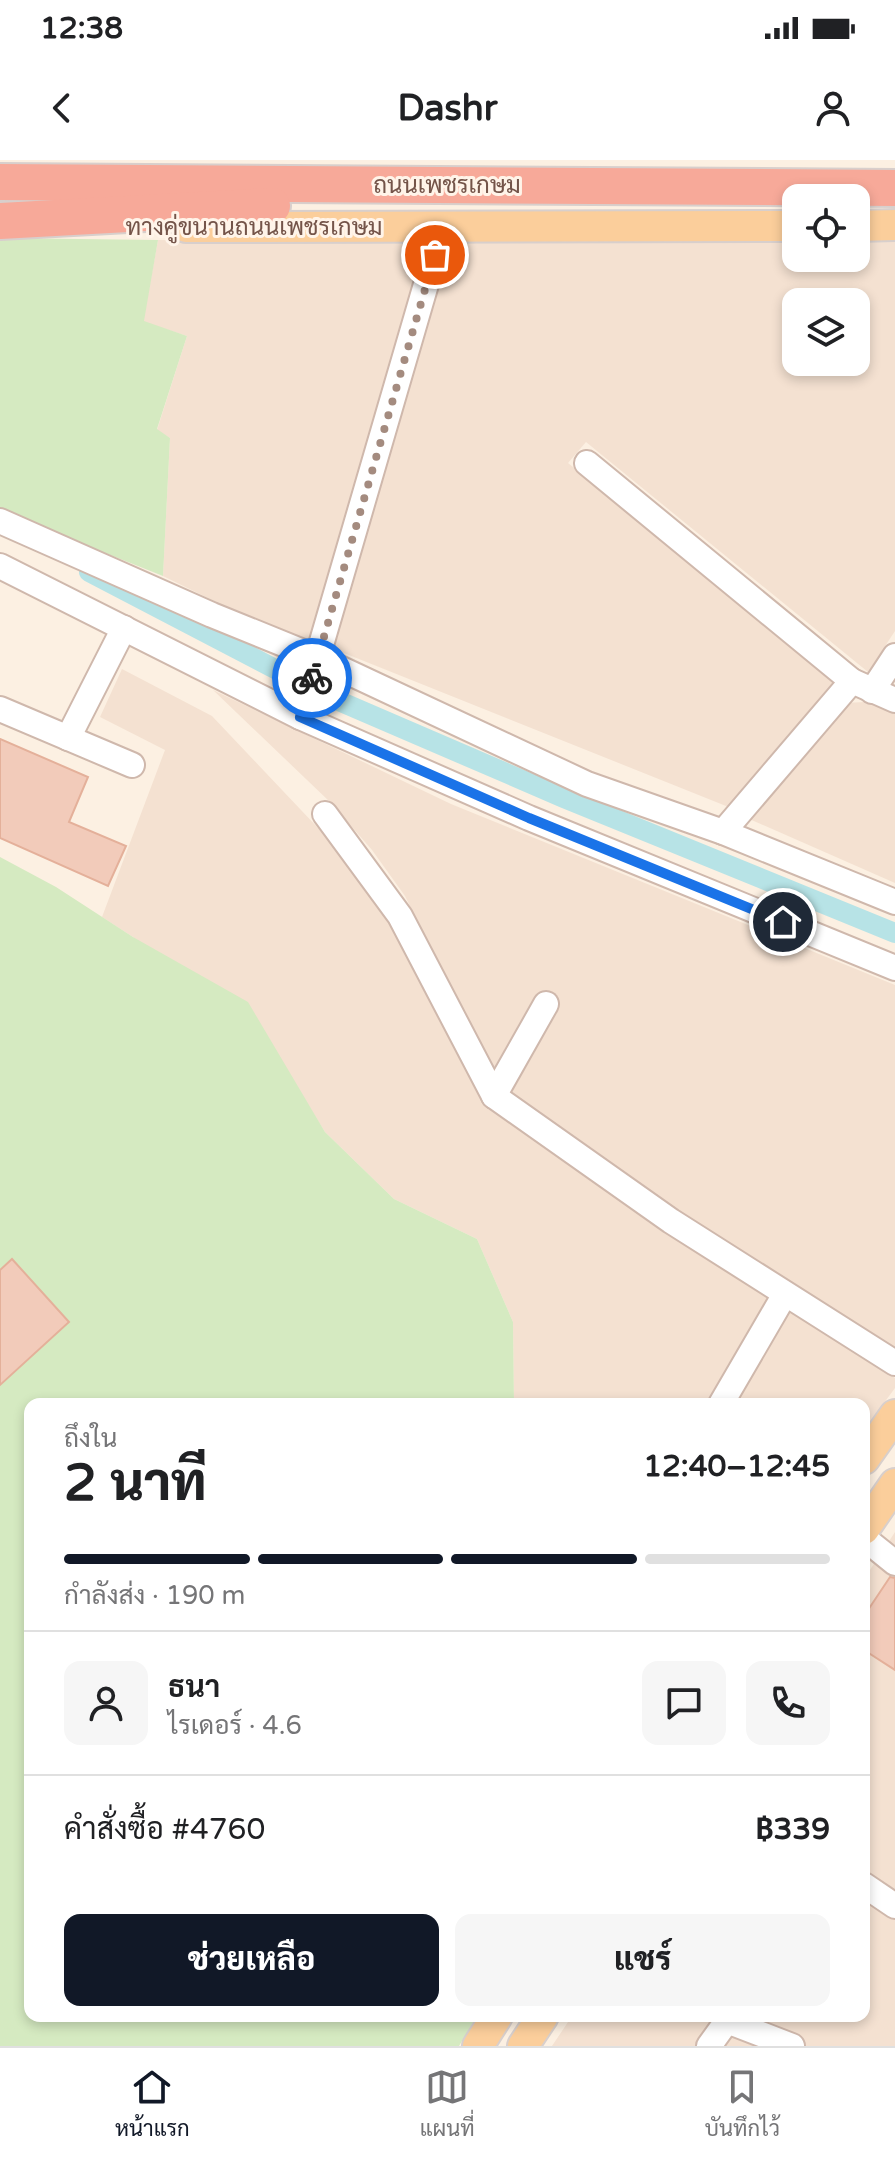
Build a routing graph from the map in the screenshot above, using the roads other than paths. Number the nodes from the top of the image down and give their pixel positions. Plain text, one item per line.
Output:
1 (0, 182) edge
2 (633, 186) junction
3 (895, 188) edge
4 (0, 224) edge
5 (895, 225) edge
6 (443, 226) junction
7 (782, 226) edge
8 (870, 226) edge
9 (587, 463) dead end
10 (0, 521) edge
11 (0, 566) edge
12 (124, 628) junction
13 (895, 656) edge
14 (316, 664) junction
15 (862, 686) junction
16 (895, 700) edge
17 (0, 709) edge
18 (302, 711) junction
19 (68, 738) junction
20 (132, 765) dead end
21 (325, 814) dead end
22 (723, 832) junction
23 (895, 902) edge
24 (895, 968) edge
25 (546, 1004) dead end
26 (494, 1096) junction
27 (785, 1294) junction
28 (895, 1363) edge
29 (724, 1398) edge
30 (895, 1415) edge
31 (870, 1450) edge
32 (895, 1484) edge
33 (870, 1520) edge
34 (870, 1543) edge
35 (895, 1563) edge
36 (870, 1889) edge
37 (895, 1906) edge
38 (493, 2022) edge
39 (539, 2022) edge
40 (726, 2022) edge
41 (730, 2022) edge
42 (526, 2045) edge
43 (478, 2046) edge
44 (709, 2046) edge
45 (792, 2046) edge

1 - 2 highway, ถนนเพชรเกษม
2 - 3 highway, ถนนเพชรเกษม
2 - 4 highway
4 - 6 main road, ทางคู่ขนานถนนเพชรเกษม
5 - 8 main road
6 - 7 main road, ทางคู่ขนานถนนเพชรเกษม
6 - 14 street
9 - 15 street
10 - 14 street
11 - 12 street
12 - 18 street
12 - 19 street
13 - 15 street
14 - 18 street
14 - 22 street
15 - 16 street
15 - 22 street
17 - 19 street
18 - 24 street
19 - 20 street
21 - 26 street
22 - 23 street
25 - 26 street
26 - 27 street
27 - 28 street
27 - 29 street
30 - 31 main road
32 - 33 main road
34 - 35 street
36 - 37 street
38 - 43 main road
39 - 42 main road
40 - 44 street
41 - 45 street

